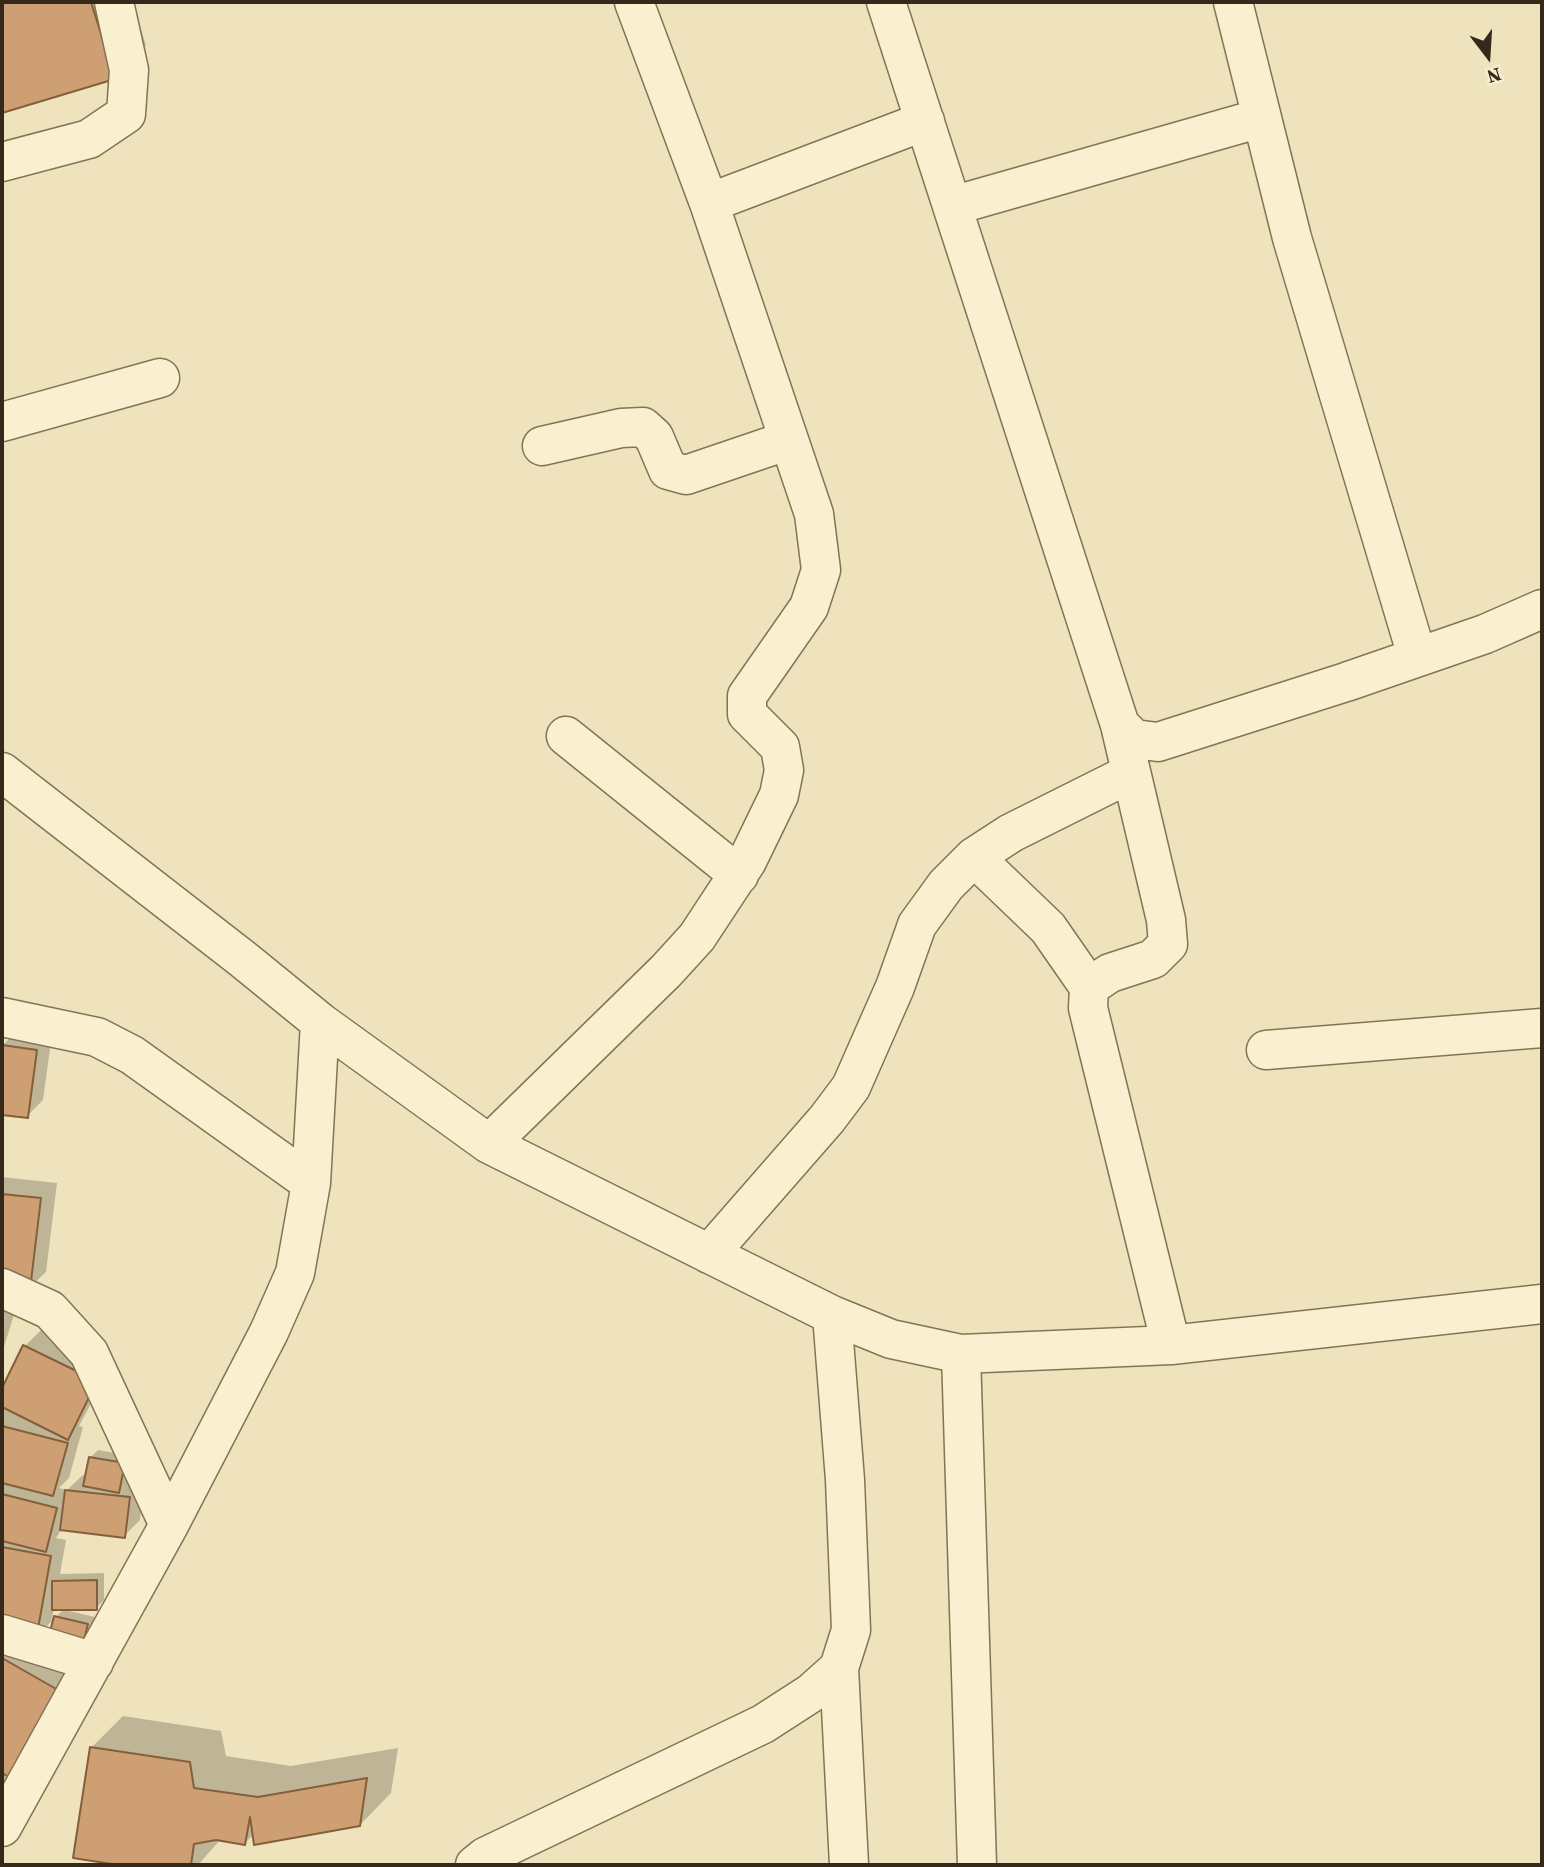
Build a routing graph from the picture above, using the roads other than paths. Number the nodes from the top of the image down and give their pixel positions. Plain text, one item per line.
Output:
1 (114, 2) edge
2 (634, 2) edge
3 (886, 2) edge
4 (1233, 2) edge
5 (1261, 118) junction
6 (925, 121) junction
7 (2, 162) edge
8 (709, 203) junction
9 (952, 206) junction
10 (160, 379) dead end
11 (2, 422) edge
12 (789, 440) junction
13 (542, 446) dead end
14 (1542, 609) edge
15 (1417, 656) junction
16 (1120, 725) junction
17 (566, 736) dead end
18 (2, 772) edge
19 (1131, 773) junction
20 (974, 857) junction
21 (739, 875) junction
22 (1089, 987) junction
23 (2, 1017) edge
24 (320, 1022) junction
25 (1542, 1028) edge
26 (1266, 1050) dead end
27 (489, 1144) junction
28 (311, 1183) junction
29 (709, 1254) junction
30 (2, 1288) edge
31 (1542, 1304) edge
32 (832, 1315) junction
33 (1171, 1345) junction
34 (961, 1354) junction
35 (169, 1525) junction
36 (2, 1634) edge
37 (94, 1662) junction
38 (839, 1668) junction
39 (2, 1827) edge
40 (475, 1865) edge
41 (849, 1865) edge
42 (977, 1865) edge

1 - 7 street
2 - 8 street
3 - 6 street
4 - 5 street
5 - 9 street
5 - 15 street
6 - 8 street
6 - 9 street
8 - 12 street
9 - 16 street
10 - 11 street
12 - 13 street
12 - 21 street
14 - 15 street
15 - 16 street
16 - 19 street
17 - 21 street
18 - 24 street
19 - 20 street
19 - 22 street
20 - 22 street
20 - 29 street
21 - 27 street
22 - 33 street
23 - 28 street
24 - 27 street
24 - 28 street
25 - 26 street
27 - 29 street
28 - 35 street
29 - 32 street
30 - 35 street
31 - 33 street
32 - 34 street
32 - 38 street
33 - 34 street
34 - 42 street
35 - 37 street
36 - 37 street
37 - 39 street
38 - 40 street
38 - 41 street

